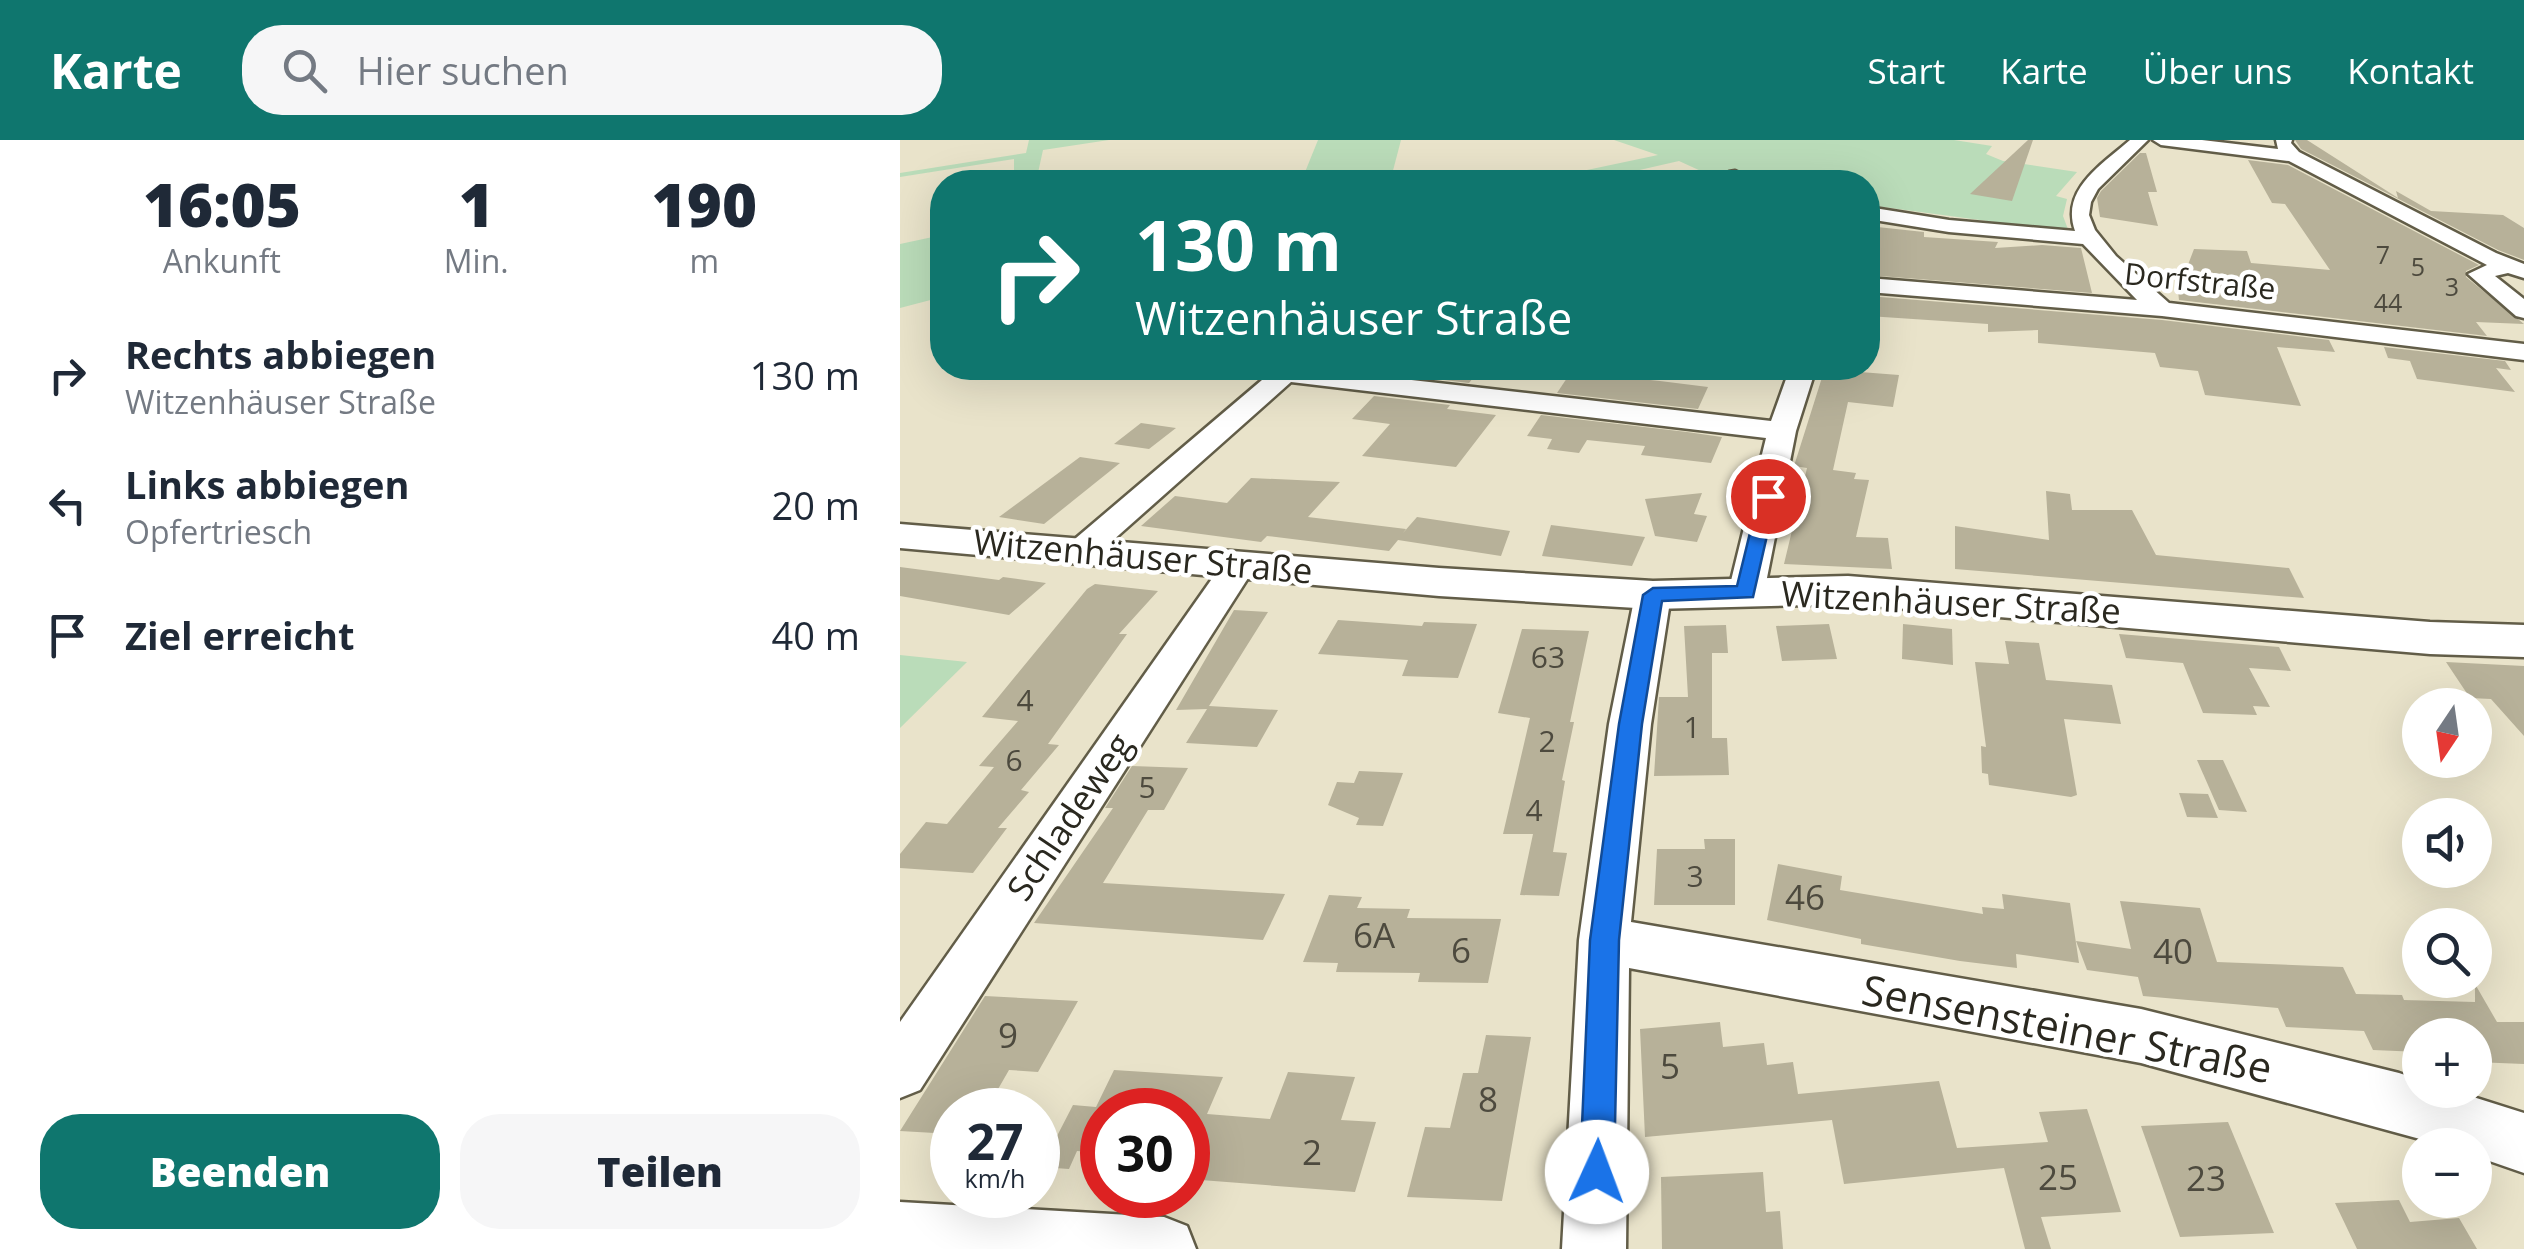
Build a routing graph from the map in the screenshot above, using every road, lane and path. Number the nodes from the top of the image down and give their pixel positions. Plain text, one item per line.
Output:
1 (2140, 140) edge
2 (2161, 140) edge
3 (2288, 148) edge
4 (1880, 214) edge
5 (2089, 238) junction
6 (2516, 269) edge
7 (1880, 287) edge
8 (2162, 309) junction
9 (2524, 311) edge
10 (2524, 352) edge
11 (1277, 380) edge
12 (1368, 380) edge
13 (1526, 380) edge
14 (1799, 380) edge
15 (1512, 398) junction
16 (1782, 431) junction
17 (900, 536) edge
18 (1081, 551) junction
19 (1240, 564) junction
20 (1746, 593) junction
21 (1653, 595) junction
22 (2524, 641) edge
23 (1604, 940) junction
24 (900, 1070) edge
25 (2524, 1143) edge
26 (900, 1234) edge
27 (1164, 1249) edge
28 (1594, 1249) edge

1 - 5 street
2 - 3 street
3 - 6 street
4 - 5 street
5 - 8 street
6 - 9 street
7 - 8 street, Dorfstraße
8 - 10 street, Dorfstraße
11 - 18 street
12 - 15 street
13 - 15 street
14 - 16 street
15 - 16 street
16 - 20 street
17 - 18 main road, Witzenhäuser Straße
18 - 19 main road, Witzenhäuser Straße
19 - 21 main road, Witzenhäuser Straße
19 - 24 street, Schladeweg
20 - 21 main road, Witzenhäuser Straße
20 - 22 main road, Witzenhäuser Straße
21 - 23 street
23 - 25 street, Sensensteiner Straße
23 - 28 street
26 - 27 street

